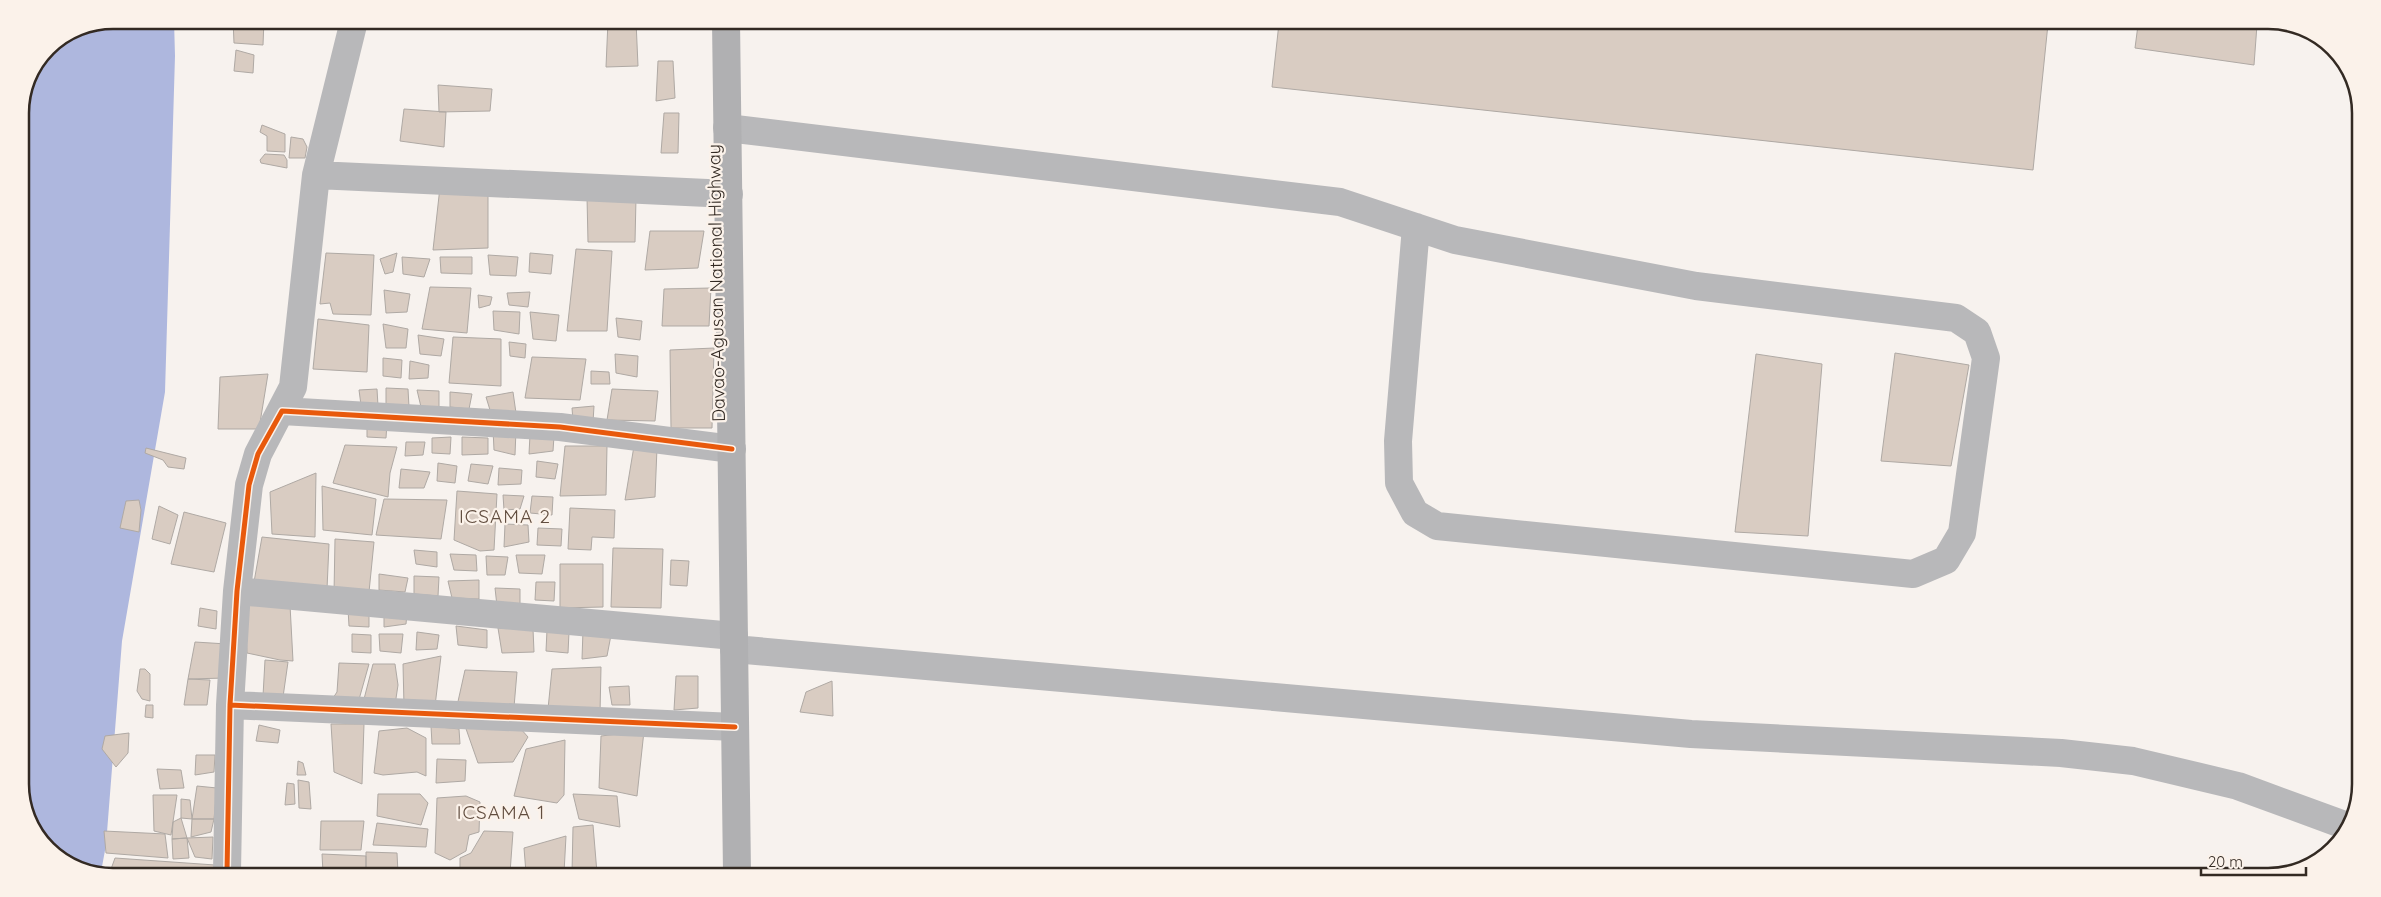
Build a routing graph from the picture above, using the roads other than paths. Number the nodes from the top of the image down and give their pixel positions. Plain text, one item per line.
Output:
1 (352, 29) edge
2 (726, 29) edge
3 (727, 128) junction
4 (316, 175) junction
5 (729, 194) junction
6 (1416, 227) junction
7 (282, 411) junction
8 (732, 449) junction
9 (237, 591) junction
10 (734, 643) junction
11 (230, 706) junction
12 (735, 727) junction
13 (2342, 824) edge
14 (227, 868) edge
15 (737, 868) edge

1 - 4 street
2 - 3 main road, Davao-Agusan National Highway
3 - 5 main road, Davao-Agusan National Highway
3 - 6 street
4 - 5 street
4 - 7 street
5 - 8 main road, Davao-Agusan National Highway
6 - 6 street
7 - 8 street
7 - 9 street
8 - 10 main road, Davao-Agusan National Highway
9 - 10 street
9 - 11 street
10 - 12 main road, Davao-Agusan National Highway
10 - 13 street
11 - 12 street
11 - 14 street
12 - 15 main road, Davao-Agusan National Highway

